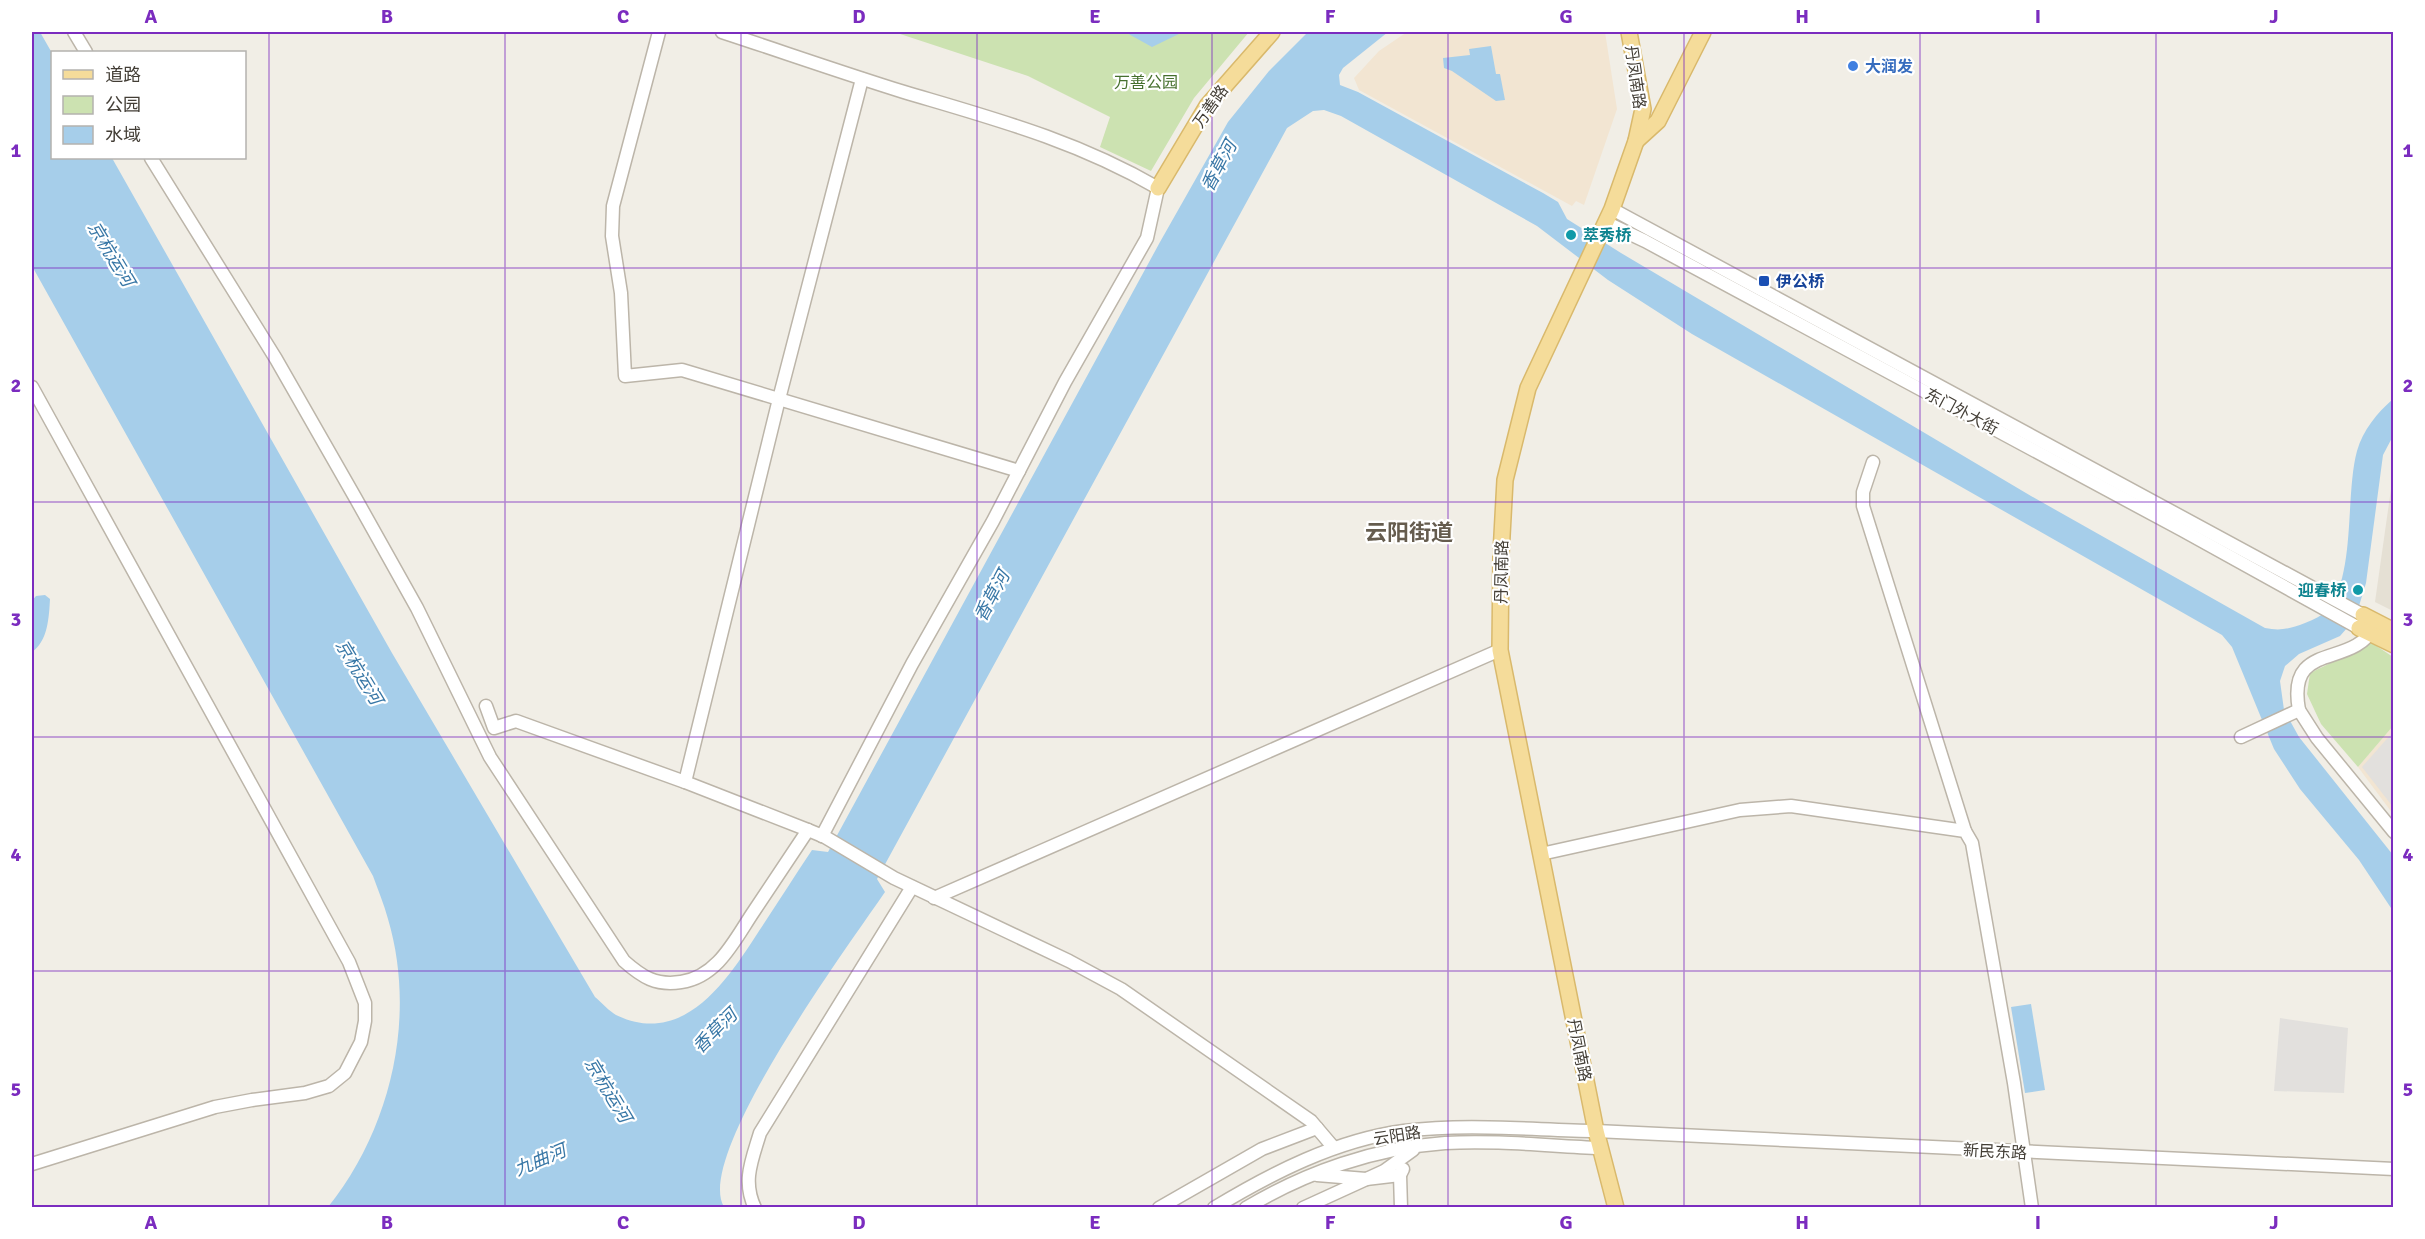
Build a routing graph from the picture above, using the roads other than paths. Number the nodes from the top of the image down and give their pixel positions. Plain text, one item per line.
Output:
1 (74, 32) edge
2 (659, 32) edge
3 (723, 32) edge
4 (1272, 32) edge
5 (1629, 32) edge
6 (1703, 32) edge
7 (85, 51) edge
8 (862, 79) junction
9 (1636, 141) junction
10 (152, 159) edge
11 (1158, 188) junction
12 (1605, 223) junction
13 (32, 387) edge
14 (779, 399) junction
15 (1873, 462) dead end
16 (1019, 471) junction
17 (2367, 625) junction
18 (2394, 631) edge
19 (2394, 645) edge
20 (1500, 651) junction
21 (486, 706) dead end
22 (2298, 710) junction
23 (2241, 737) dead end
24 (685, 782) junction
25 (808, 830) junction
26 (1965, 831) junction
27 (2394, 832) edge
28 (823, 837) junction
29 (1541, 854) junction
30 (912, 887) junction
31 (934, 898) junction
32 (1317, 1128) junction
33 (1596, 1131) junction
34 (1334, 1148) junction
35 (1416, 1148) junction
36 (1600, 1148) junction
37 (2023, 1152) junction
38 (32, 1164) edge
39 (2394, 1169) edge
40 (1313, 1174) junction
41 (1400, 1174) junction
42 (1366, 1179) junction
43 (755, 1208) edge
44 (1159, 1208) edge
45 (1214, 1208) edge
46 (1246, 1208) edge
47 (1303, 1208) edge
48 (1401, 1208) edge
49 (1616, 1208) edge
50 (2032, 1208) edge

1 - 7 street
2 - 14 street
3 - 8 street
4 - 11 main road, 万善路
5 - 9 main road, 丹凤南路
6 - 9 main road
8 - 11 street
8 - 14 street
9 - 12 main road, 丹凤南路
10 - 25 street
11 - 16 street
12 - 17 street, 东门外大街
12 - 20 main road, 丹凤南路
13 - 38 street
14 - 16 street
14 - 24 street
15 - 26 street
16 - 28 street
17 - 18 main road
17 - 19 main road
17 - 22 street
20 - 29 main road, 丹凤南路
20 - 31 street
21 - 24 street
22 - 23 street
22 - 27 street
24 - 25 street
25 - 28 street
26 - 29 street
26 - 37 street
28 - 30 street
29 - 33 main road, 丹凤南路
30 - 31 street
30 - 43 street
31 - 32 street
32 - 34 street
32 - 44 street
33 - 34 street, 云阳路
33 - 36 main road, 丹凤南路
33 - 37 street, 新民东路
34 - 45 street, 云阳路
35 - 36 street, 云阳路
35 - 40 street, 云阳路
35 - 41 street
35 - 42 street
36 - 49 main road, 丹凤南路
37 - 39 street, 新民东路
37 - 50 street
40 - 42 street
40 - 46 street, 云阳路
41 - 42 street
41 - 48 street
42 - 47 street

